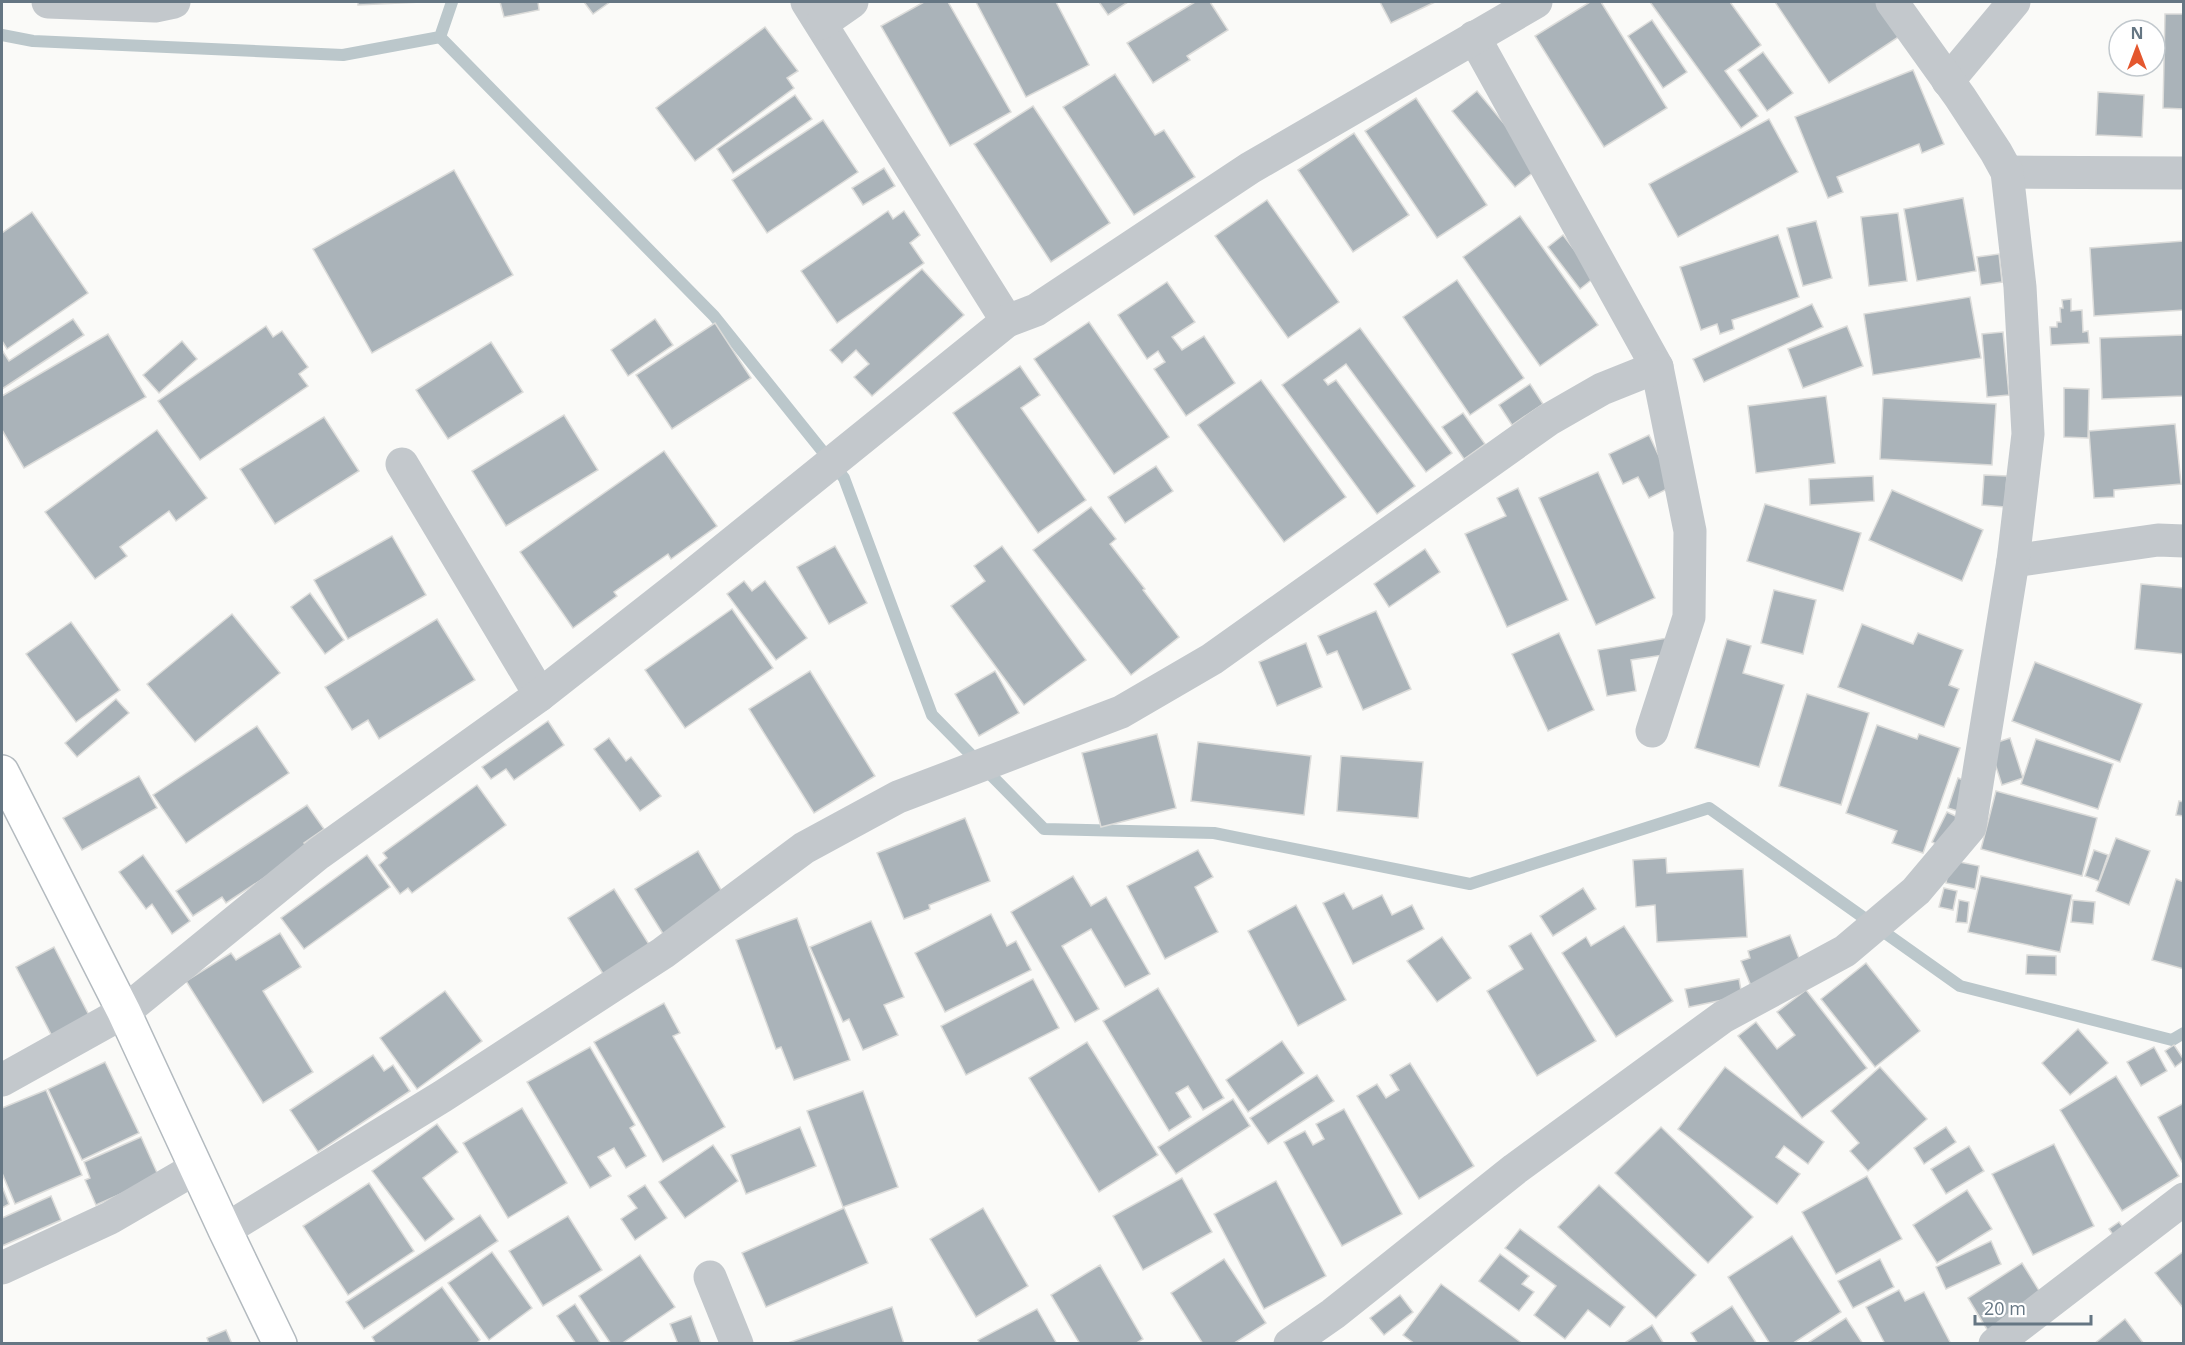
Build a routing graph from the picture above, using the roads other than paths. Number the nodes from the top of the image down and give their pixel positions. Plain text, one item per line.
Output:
1 (48, 2) edge
2 (174, 2) edge
3 (852, 2) edge
4 (1536, 2) edge
5 (1892, 2) edge
6 (2014, 2) edge
7 (815, 12) edge
8 (1474, 37) junction
9 (1948, 81) junction
10 (2007, 172) junction
11 (2184, 173) edge
12 (1007, 321) junction
13 (1658, 368) junction
14 (402, 464) dead end
15 (2184, 541) edge
16 (2013, 561) junction
17 (540, 695) junction
18 (1652, 731) dead end
19 (2, 772) edge
20 (124, 1012) junction
21 (2, 1080) edge
22 (196, 1168) junction
23 (2184, 1198) edge
24 (225, 1230) junction
25 (2, 1269) edge
26 (710, 1278) dead end
27 (280, 1344) edge
28 (736, 1344) edge
29 (1290, 1344) edge
30 (1995, 1344) edge

1 - 2 street
3 - 7 street
4 - 8 street
5 - 9 street
6 - 9 street
7 - 12 street
8 - 12 street
8 - 13 street
9 - 10 street
10 - 11 street
10 - 16 street
12 - 17 street
13 - 18 street
13 - 24 street
14 - 17 street
15 - 16 street
16 - 29 street
17 - 20 street
19 - 20 main road
20 - 21 street
20 - 22 main road
22 - 24 main road
22 - 25 street
23 - 30 street
24 - 27 main road
26 - 28 street

